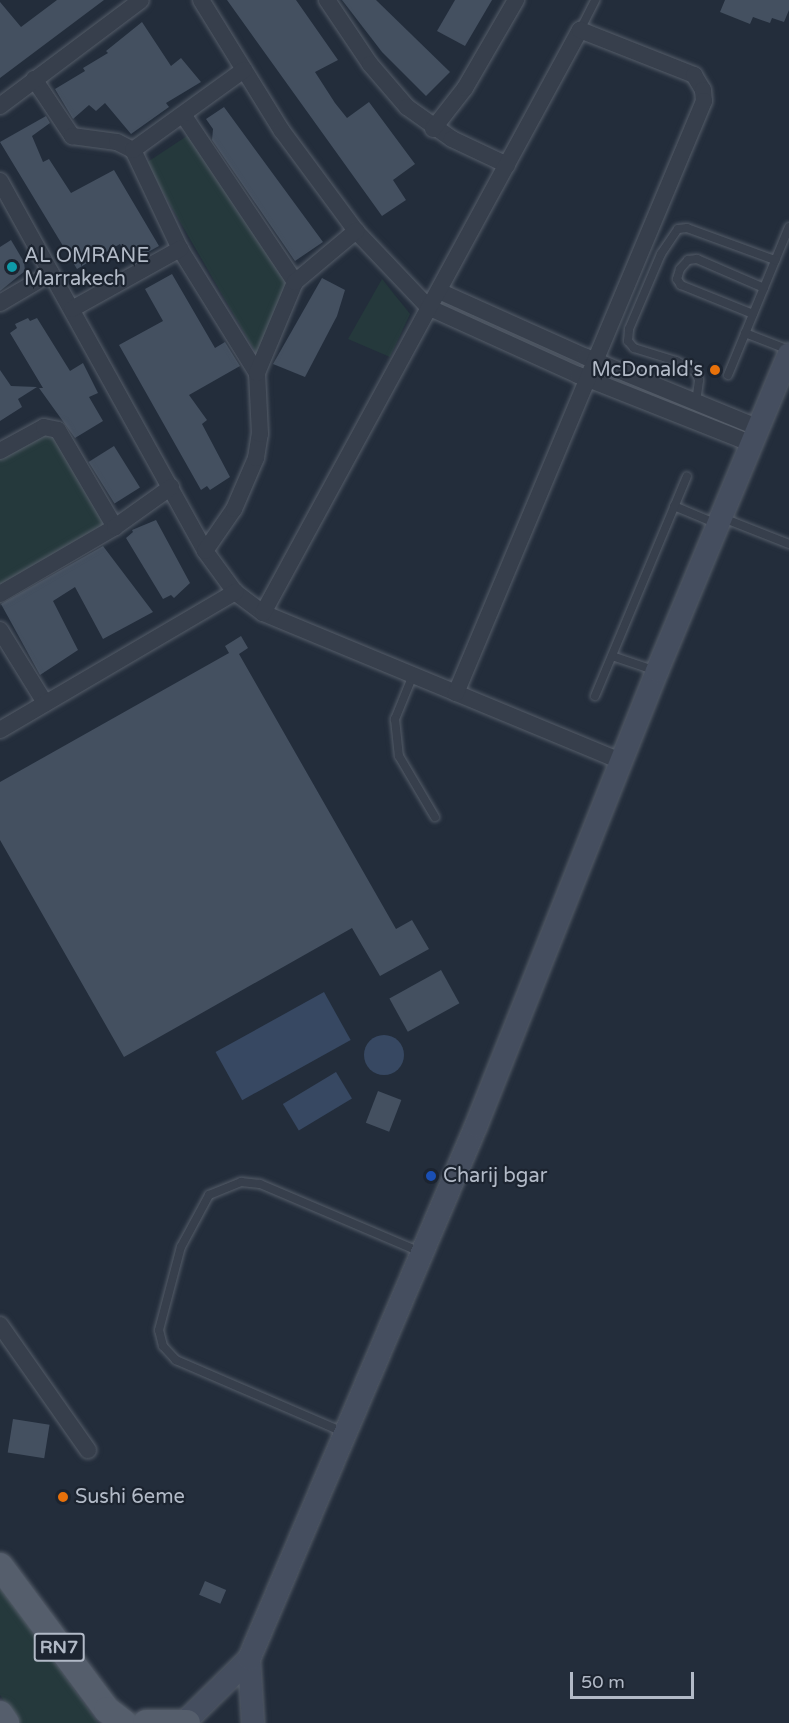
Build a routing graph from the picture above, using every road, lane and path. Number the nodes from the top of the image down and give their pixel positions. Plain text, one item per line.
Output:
1 (141, 0) edge
2 (201, 0) edge
3 (327, 0) edge
4 (516, 0) edge
5 (595, 0) edge
6 (580, 30) junction
7 (244, 70) junction
8 (34, 79) junction
9 (0, 106) edge
10 (184, 116) junction
11 (433, 129) junction
12 (133, 150) junction
13 (507, 165) junction
14 (0, 181) edge
15 (789, 227) edge
16 (356, 231) junction
17 (180, 249) junction
18 (775, 260) junction
19 (51, 273) junction
20 (295, 282) junction
21 (764, 288) junction
22 (439, 291) junction
23 (0, 303) edge
24 (428, 307) junction
25 (72, 309) junction
26 (753, 314) junction
27 (745, 333) junction
28 (596, 362) junction
29 (787, 362) edge
30 (257, 373) junction
31 (728, 375) dead end
32 (590, 380) junction
33 (696, 402) junction
34 (755, 436) junction
35 (0, 451) edge
36 (687, 476) dead end
37 (171, 487) junction
38 (675, 506) junction
39 (719, 520) junction
40 (115, 527) junction
41 (789, 544) edge
42 (205, 551) junction
43 (234, 592) junction
44 (0, 594) edge
45 (263, 613) junction
46 (0, 630) edge
47 (612, 656) junction
48 (657, 671) junction
49 (413, 675) junction
50 (456, 693) junction
51 (595, 696) dead end
52 (45, 703) junction
53 (0, 730) edge
54 (622, 762) junction
55 (435, 817) dead end
56 (420, 1252) junction
57 (0, 1325) edge
58 (344, 1433) junction
59 (88, 1450) dead end
60 (0, 1566) edge
61 (249, 1659) junction
62 (0, 1714) edge
63 (6, 1723) edge
64 (124, 1723) edge
65 (146, 1723) edge
66 (186, 1723) edge
67 (253, 1723) edge

1 - 8 street
2 - 7 street
3 - 11 street
4 - 11 street
5 - 6 lane
6 - 13 street
6 - 28 street
7 - 10 street
7 - 16 street
8 - 9 street
8 - 12 street
10 - 12 street
10 - 20 street
11 - 13 street
12 - 17 street
13 - 22 street
14 - 19 street
15 - 18 lane
16 - 20 street
16 - 24 street
17 - 25 street
17 - 30 street
18 - 21 lane
18 - 33 lane
19 - 23 street
19 - 25 street
20 - 30 street
21 - 26 lane
21 - 26 lane
22 - 24 street
22 - 28 street
24 - 32 street
24 - 45 street
25 - 37 street
26 - 27 lane
27 - 29 lane
27 - 31 lane
28 - 32 street
28 - 33 street
29 - 34 main road
30 - 42 street
32 - 34 street
32 - 50 street
33 - 34 street
34 - 39 main road
35 - 40 street
36 - 38 lane
37 - 40 street
37 - 42 street
38 - 39 lane
38 - 47 lane
39 - 41 lane
39 - 48 main road
40 - 44 street
42 - 43 street
43 - 45 street
43 - 52 street
45 - 49 street
46 - 52 street
47 - 48 lane
47 - 51 lane
48 - 54 main road
49 - 50 street
49 - 55 lane
50 - 54 street
52 - 53 street
54 - 56 main road
56 - 58 main road
56 - 58 lane
57 - 59 street
58 - 61 main road
60 - 64 main road, RN7
61 - 66 main road
61 - 67 main road
62 - 63 main road
65 - 66 main road

